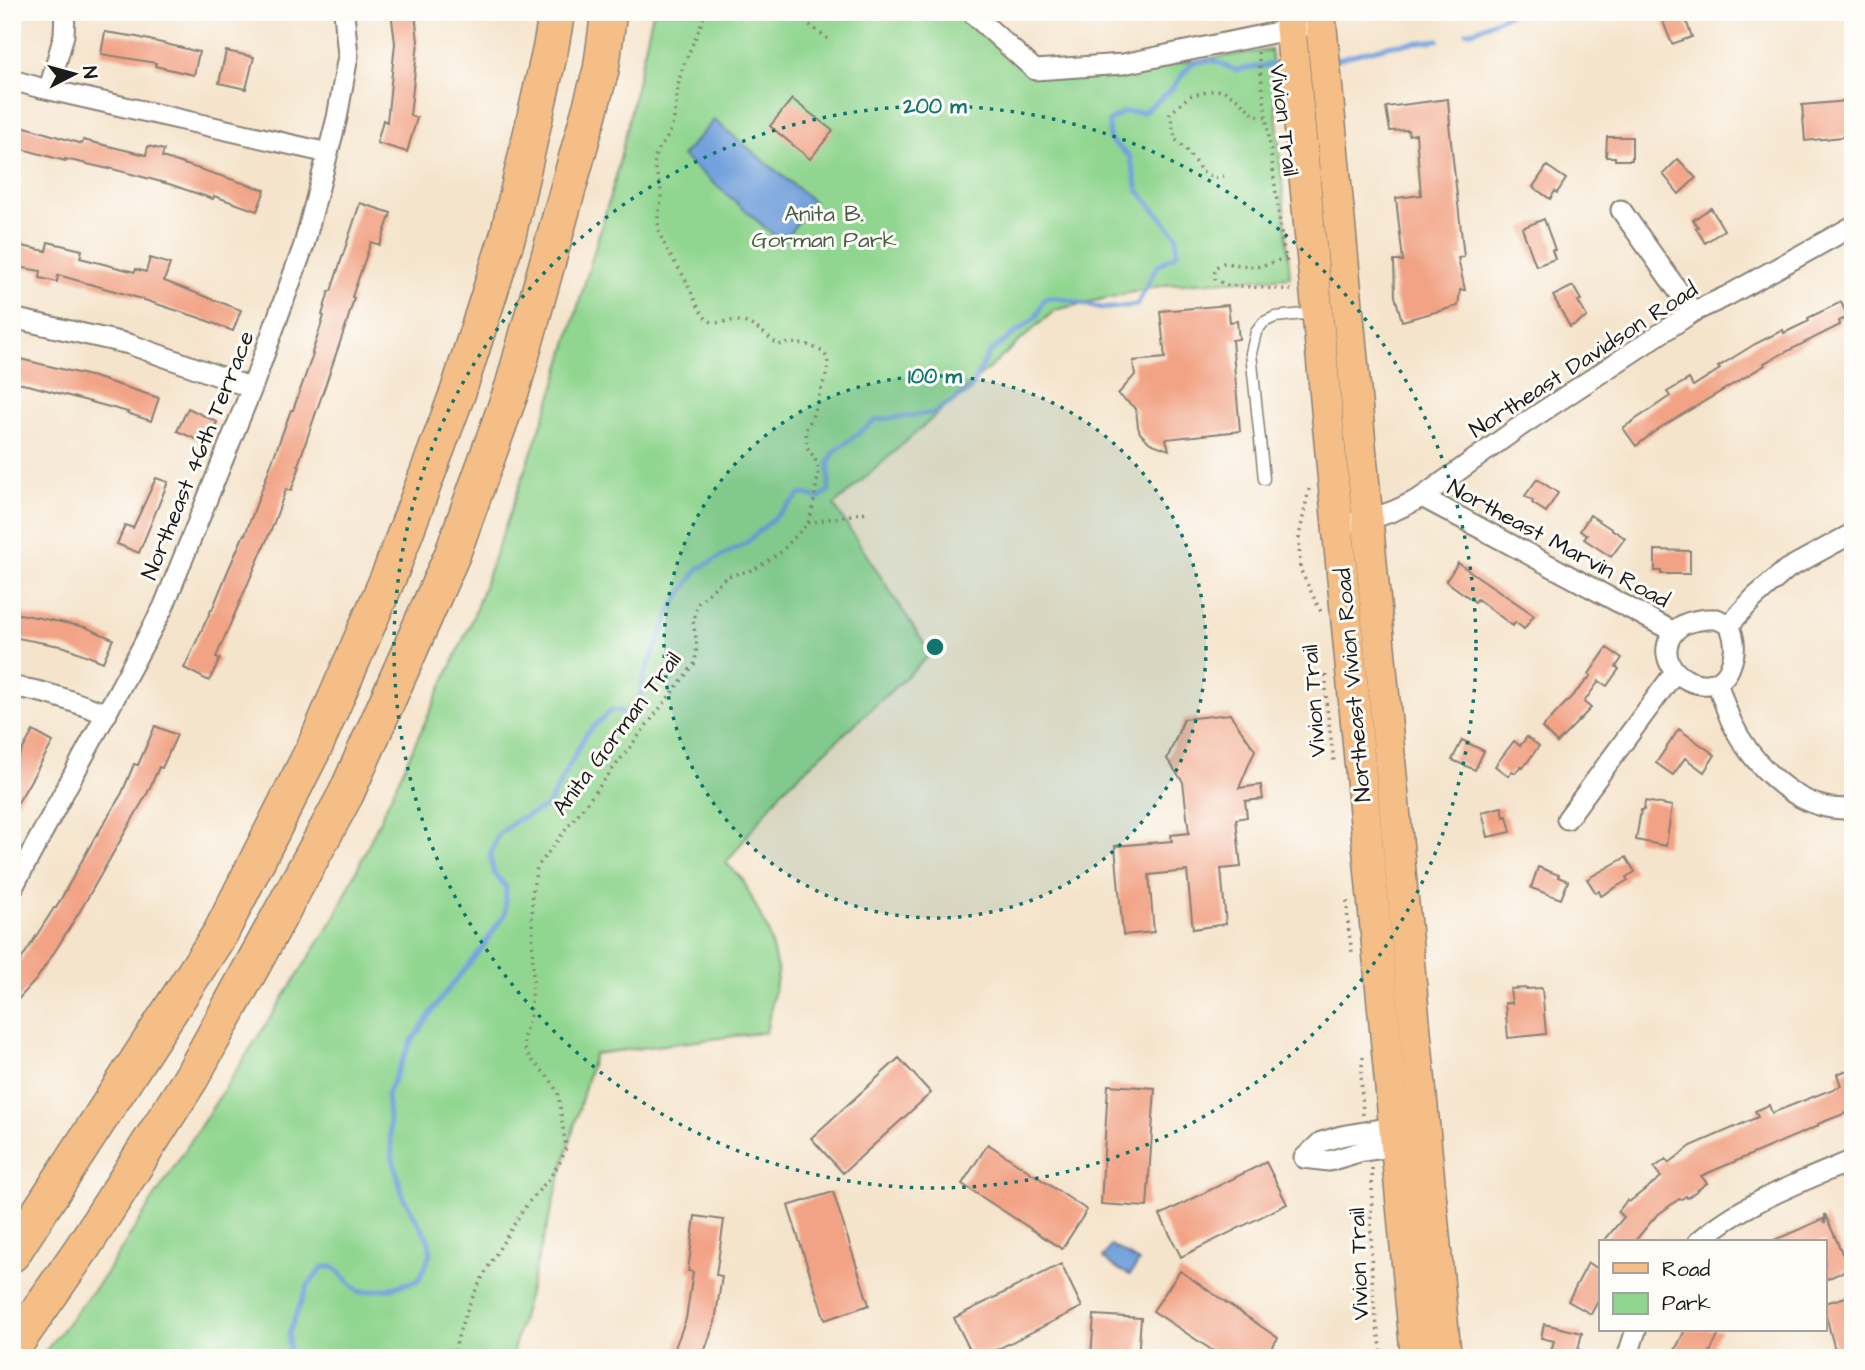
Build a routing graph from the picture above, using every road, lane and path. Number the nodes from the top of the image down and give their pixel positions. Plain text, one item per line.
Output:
1 (65, 12) edge
2 (344, 12) edge
3 (557, 12) edge
4 (610, 12) edge
5 (705, 12) edge
6 (793, 12) edge
7 (972, 12) edge
8 (1320, 19) edge
9 (1290, 20) edge
10 (832, 43) dead end
11 (1258, 48) dead end
12 (12, 80) edge
13 (49, 89) junction
14 (1266, 117) junction
15 (328, 153) junction
16 (1224, 176) dead end
17 (1621, 210) dead end
18 (1853, 226) edge
19 (1286, 258) junction
20 (1288, 267) dead end
21 (1693, 312) junction
22 (1326, 315) junction
23 (12, 318) edge
24 (252, 387) junction
25 (1264, 479) dead end
26 (1310, 486) dead end
27 (1422, 497) junction
28 (867, 512) dead end
29 (1368, 519) junction
30 (1337, 522) junction
31 (808, 523) junction
32 (1853, 533) edge
33 (1322, 615) dead end
34 (1729, 625) junction
35 (1674, 632) junction
36 (1327, 667) dead end
37 (1675, 672) junction
38 (1717, 682) junction
39 (12, 687) edge
40 (107, 714) junction
41 (1336, 772) dead end
42 (1853, 809) edge
43 (1567, 819) dead end
44 (12, 889) edge
45 (1347, 900) dead end
46 (1366, 959) junction
47 (1411, 987) junction
48 (1363, 1051) dead end
49 (90, 1132) junction
50 (1425, 1133) junction
51 (1376, 1139) junction
52 (1853, 1160) edge
53 (12, 1214) edge
54 (1701, 1240) edge
55 (12, 1254) edge
56 (1635, 1332) edge
57 (15, 1345) edge
58 (454, 1358) edge
59 (1384, 1358) edge
60 (1416, 1358) edge
61 (1446, 1358) edge
62 (1627, 1358) edge

1 - 13 street
2 - 15 street, Northeast 46th Terrace
3 - 49 highway
4 - 57 highway
5 - 31 path, Anita Gorman Trail
6 - 10 path
7 - 9 street
8 - 9 street
8 - 22 main road, Northeast Vivion Road
9 - 22 main road, Northeast Vivion Road
11 - 14 path, Vivion Trail
12 - 13 street
13 - 15 street
14 - 16 path
14 - 19 path, Vivion Trail
15 - 24 street, Northeast 46th Terrace
17 - 21 street
18 - 21 street, Northeast Davidson Road
19 - 20 path, Vivion Trail
19 - 22 path
21 - 27 street, Northeast Davidson Road
22 - 25 lane
22 - 29 main road, Northeast Vivion Road
22 - 30 main road, Northeast Vivion Road
23 - 24 street
24 - 40 street, Northeast 46th Terrace
26 - 33 path, Vivion Trail
27 - 29 street, Northeast Davidson Road
27 - 35 street, Northeast Marvin Road
28 - 31 path
29 - 30 street, Northeast Davidson Road
29 - 47 main road, Northeast Vivion Road
30 - 46 main road, Northeast Vivion Road
31 - 58 path, Anita Gorman Trail
32 - 34 street
34 - 35 street
34 - 38 street
35 - 37 street
36 - 41 path, Vivion Trail
37 - 38 street
37 - 43 street
38 - 42 street
39 - 40 street
40 - 44 street, Northeast 46th Terrace
45 - 46 path
46 - 47 main road
46 - 51 main road, Northeast Vivion Road
47 - 50 main road, Northeast Vivion Road
48 - 51 path, Vivion Trail
49 - 53 highway
49 - 55 highway
50 - 51 street
50 - 61 main road, Northeast Vivion Road
51 - 59 path, Vivion Trail
51 - 60 main road, Northeast Vivion Road
52 - 54 street
56 - 62 street

